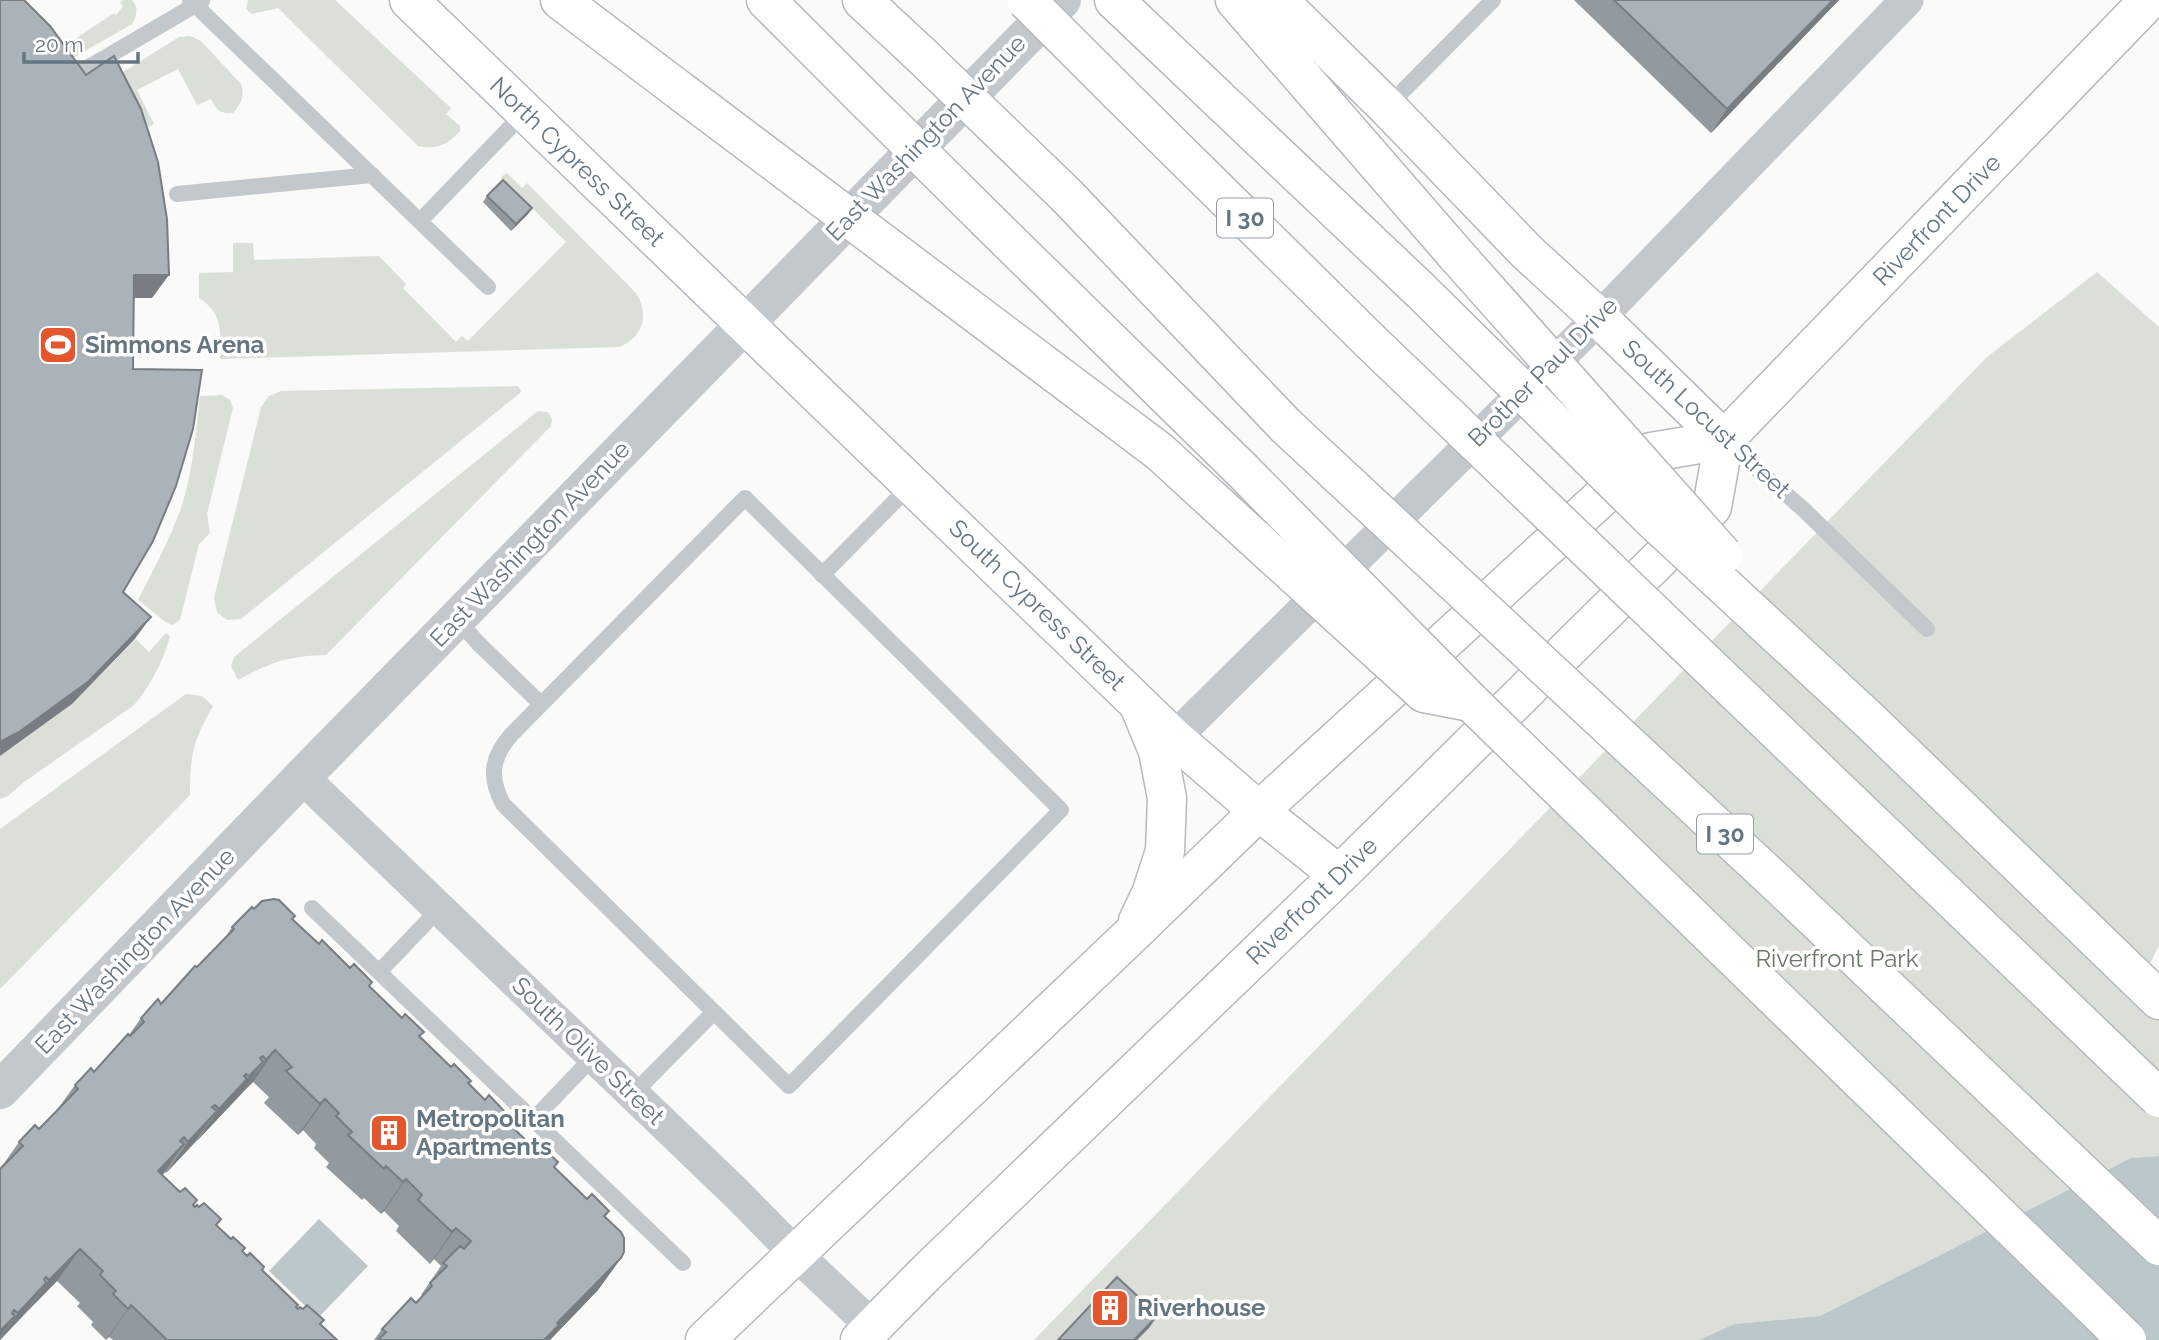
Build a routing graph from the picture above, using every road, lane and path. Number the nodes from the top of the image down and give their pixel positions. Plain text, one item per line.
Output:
1 (409, 0) edge
2 (560, 0) edge
3 (766, 0) edge
4 (862, 0) edge
5 (1026, 0) edge
6 (1062, 0) edge
7 (1114, 0) edge
8 (1235, 0) edge
9 (1278, 0) edge
10 (1493, 0) edge
11 (1907, 0) edge
12 (197, 2) edge
13 (2132, 6) edge
14 (60, 84) edge
15 (1387, 107) junction
16 (525, 112) junction
17 (372, 175) junction
18 (177, 194) dead end
19 (420, 221) junction
20 (488, 287) dead end
21 (1599, 318) junction
22 (744, 324) junction
23 (1724, 440) junction
24 (912, 484) junction
25 (822, 575) junction
26 (457, 619) junction
27 (1927, 629) dead end
28 (1471, 702) junction
29 (541, 704) junction
30 (1139, 705) junction
31 (1868, 719) junction
32 (1174, 738) junction
33 (302, 777) junction
34 (1259, 811) junction
35 (1339, 876) junction
36 (312, 908) dead end
37 (439, 909) junction
38 (1130, 936) junction
39 (379, 972) junction
40 (2159, 1000) edge
41 (714, 1012) junction
42 (594, 1056) junction
43 (0, 1090) edge
44 (633, 1094) junction
45 (2159, 1098) edge
46 (533, 1120) junction
47 (2159, 1247) edge
48 (796, 1254) junction
49 (683, 1263) dead end
50 (874, 1336) edge
51 (705, 1340) edge
52 (2127, 1340) edge

1 - 16 main road, North Cypress Street
2 - 28 main road, bridge
3 - 28 main road, bridge
4 - 47 main road, I 30, bridge
5 - 45 main road, I 30, bridge
6 - 22 street, East Washington Avenue
7 - 31 main road, bridge
8 - 31 main road, bridge
9 - 15 main road, South Locust Street
10 - 15 lane
11 - 21 street, Brother Paul Drive
12 - 14 lane
12 - 17 lane
13 - 23 main road, Riverfront Drive
15 - 21 main road, South Locust Street
16 - 19 lane
16 - 22 main road, North Cypress Street
17 - 18 lane
17 - 19 lane
19 - 20 lane
21 - 23 main road, South Locust Street
21 - 32 street, Brother Paul Drive
22 - 24 main road, South Cypress Street
22 - 26 street, East Washington Avenue
23 - 27 lane, South Locust Street
23 - 34 main road
23 - 35 main road, Riverfront Drive
24 - 25 lane
24 - 30 main road, South Cypress Street
25 - 29 lane
25 - 41 lane
26 - 29 lane
26 - 33 street, East Washington Avenue
28 - 52 main road, bridge
29 - 41 lane
30 - 32 main road, South Cypress Street
30 - 38 main road
31 - 40 main road
32 - 34 main road, South Cypress Street
33 - 37 street, South Olive Street
33 - 43 street, East Washington Avenue
34 - 35 main road, South Cypress Street
34 - 38 main road
35 - 50 main road, Riverfront Drive
36 - 39 lane
37 - 39 lane
37 - 42 street, South Olive Street
38 - 48 main road
39 - 46 lane
41 - 44 lane
42 - 44 street, South Olive Street
42 - 46 lane
44 - 48 street, South Olive Street
46 - 49 lane
48 - 50 street, South Olive Street
48 - 51 main road

